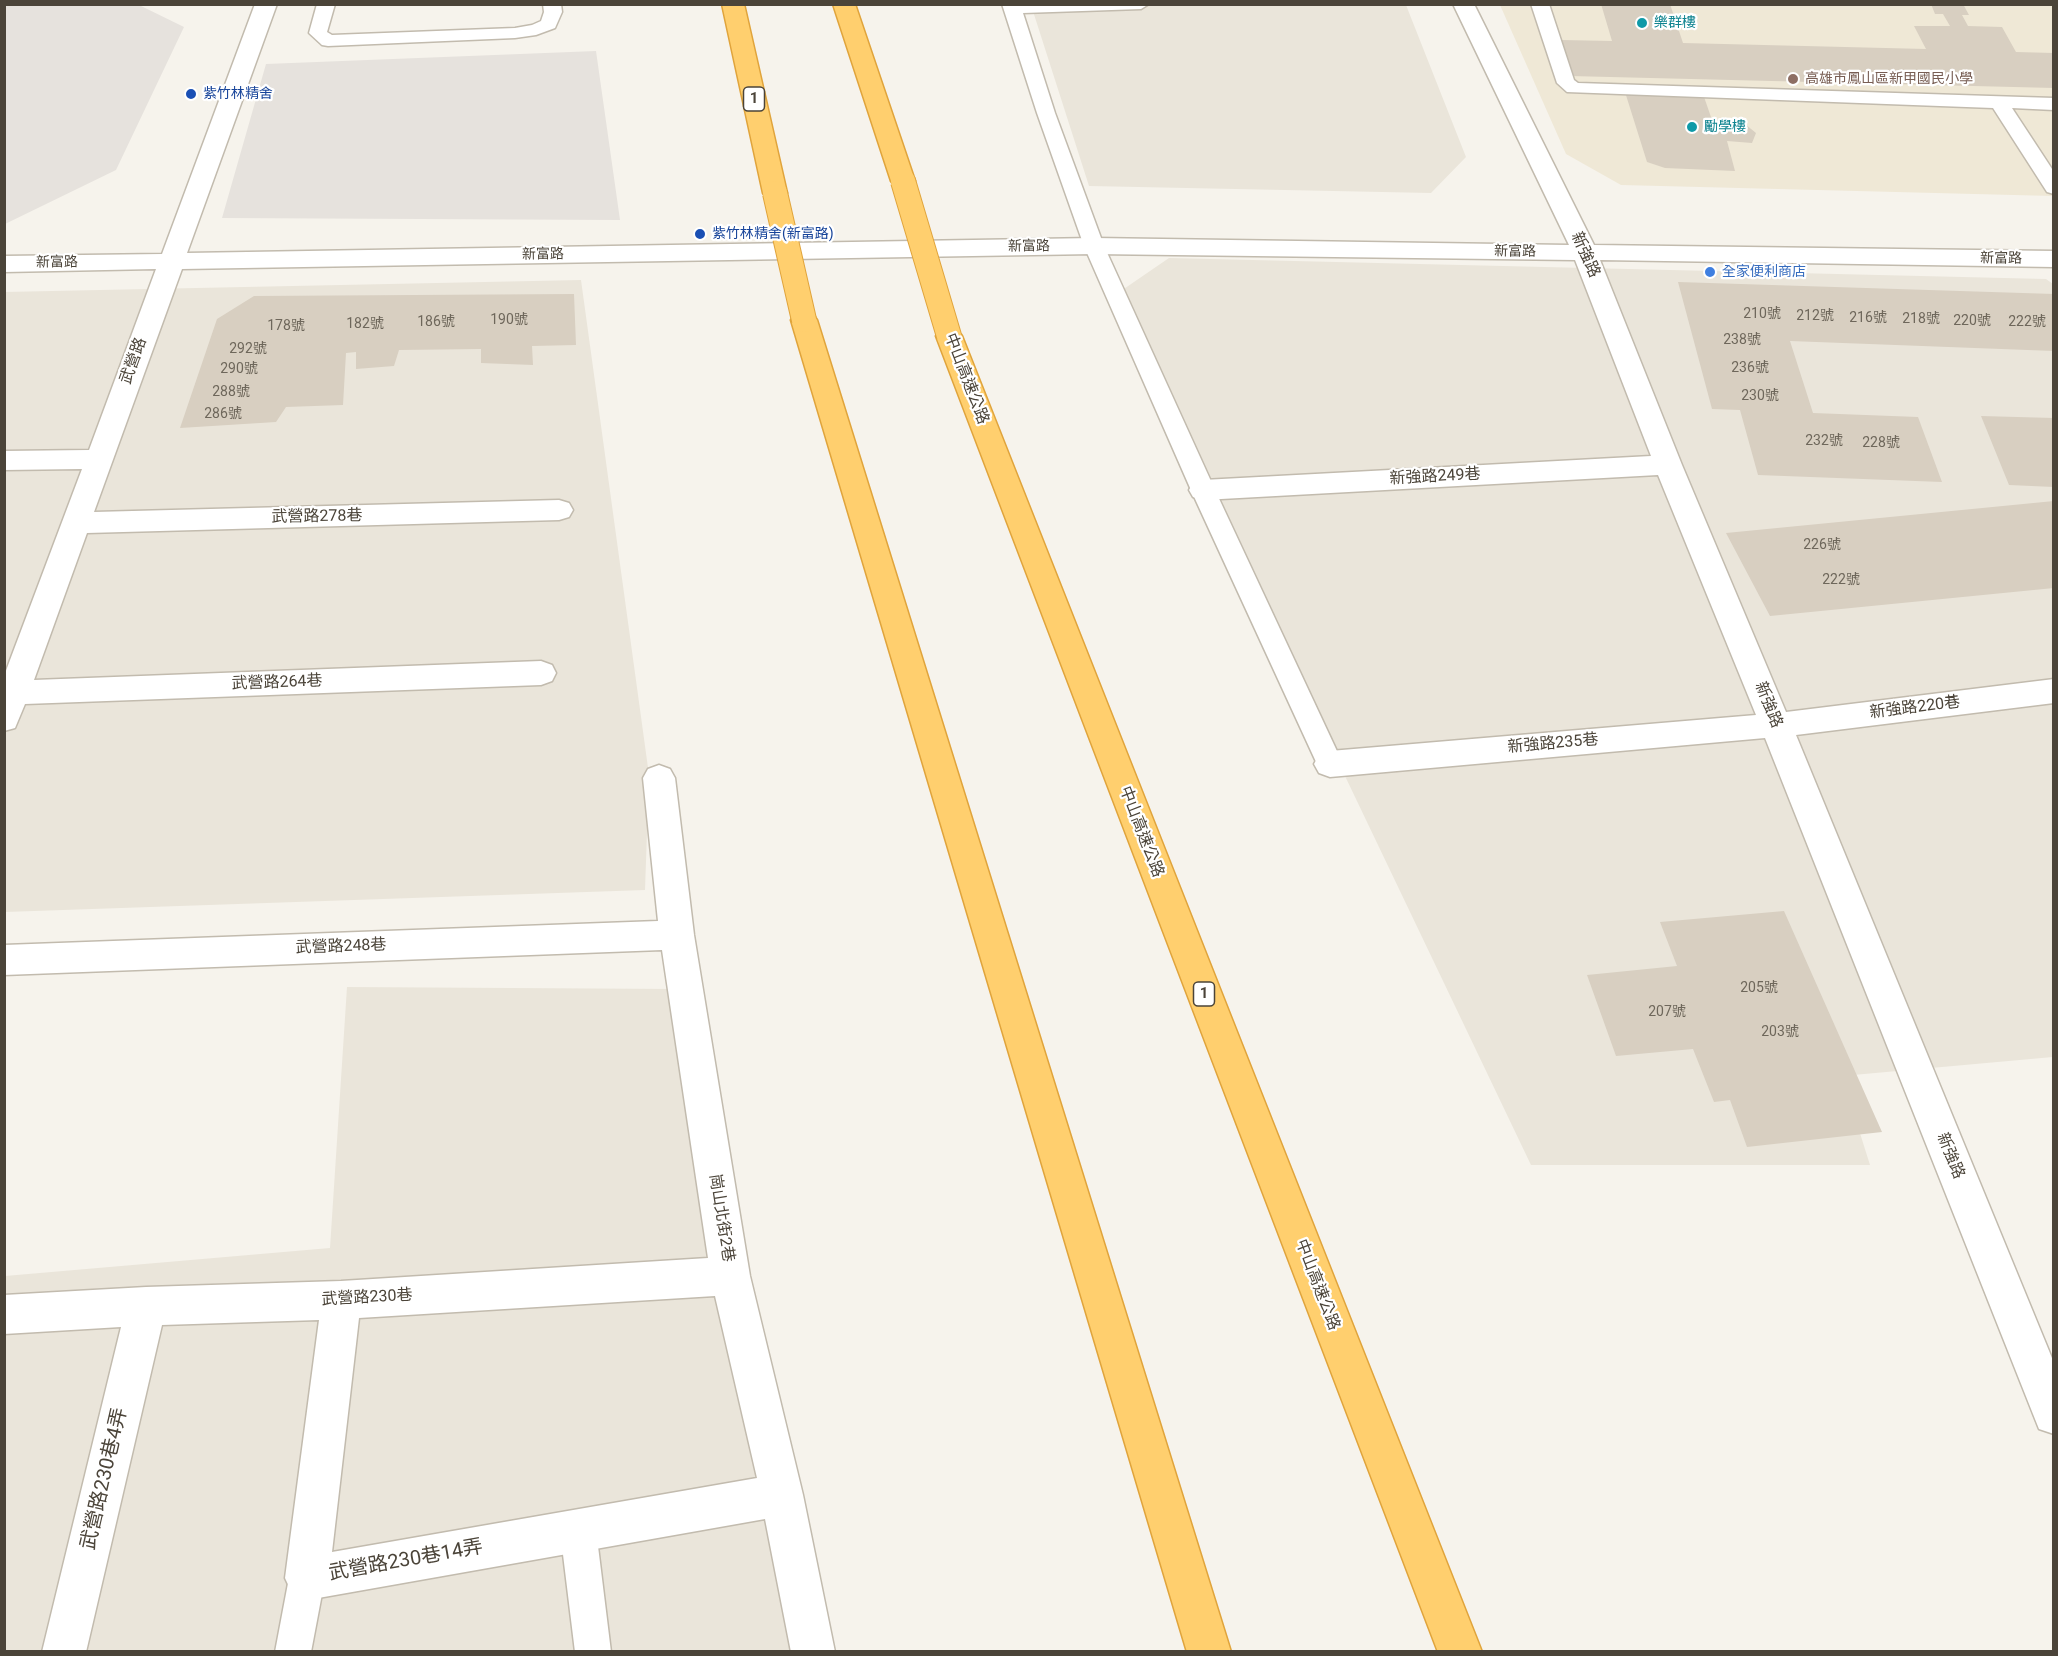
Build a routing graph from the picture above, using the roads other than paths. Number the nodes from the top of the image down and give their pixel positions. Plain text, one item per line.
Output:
1 (266, 4) edge
2 (326, 4) edge
3 (552, 4) edge
4 (733, 4) edge
5 (844, 4) edge
6 (1141, 4) edge
7 (1463, 4) edge
8 (1540, 4) edge
9 (1012, 6) edge
10 (1998, 101) junction
11 (2054, 104) edge
12 (2054, 188) edge
13 (1094, 246) junction
14 (1586, 253) junction
15 (2054, 259) edge
16 (170, 261) junction
17 (4, 264) edge
18 (99, 459) junction
19 (4, 461) edge
20 (1668, 465) junction
21 (1203, 490) junction
22 (559, 510) dead end
23 (75, 523) junction
24 (18, 645) edge
25 (541, 673) dead end
26 (2054, 691) edge
27 (9, 706) edge
28 (1776, 725) junction
29 (1330, 764) joint
30 (659, 778) dead end
31 (677, 935) junction
32 (4, 960) edge
33 (730, 1276) junction
34 (341, 1300) junction
35 (146, 1306) junction
36 (4, 1315) edge
37 (2054, 1414) edge
38 (782, 1495) junction
39 (578, 1530) junction
40 (307, 1578) junction
41 (64, 1652) edge
42 (293, 1652) edge
43 (593, 1652) edge
44 (813, 1652) edge
45 (1209, 1652) edge
46 (1460, 1652) edge

1 - 16 street, 武營路
2 - 3 lane
4 - 45 highway, 1, bridge
5 - 46 highway, 中山高速公路 / 1, bridge
6 - 9 lane
7 - 14 street, 新強路
8 - 10 lane
9 - 13 lane
10 - 11 lane
10 - 12 lane
13 - 14 street, 新富路
13 - 16 street, 新富路
13 - 21 lane
14 - 15 street, 新富路
14 - 20 street, 新強路
16 - 17 street, 新富路
16 - 18 street, 武營路
18 - 19 street
18 - 23 street, 武營路
20 - 21 street, 新強路249巷
20 - 28 street, 新強路
21 - 29 lane
22 - 23 street, 武營路278巷
23 - 24 street, 武營路
24 - 27 street, 武營路
25 - 27 street, 武營路264巷
26 - 28 street, 新強路220巷
28 - 29 street, 新強路235巷
28 - 37 street, 新強路
30 - 31 street, 崗山北街2巷
31 - 32 street, 武營路248巷
31 - 33 street, 崗山北街2巷
33 - 34 street, 武營路230巷
33 - 38 street, 崗山北街2巷
34 - 35 street, 武營路230巷
34 - 40 street, 武營路230巷14弄
35 - 36 street, 武營路230巷
35 - 41 street, 武營路230巷4弄
38 - 39 street, 武營路230巷14弄
38 - 44 street, 崗山北街2巷
39 - 40 street, 武營路230巷14弄
39 - 43 lane
40 - 42 lane

